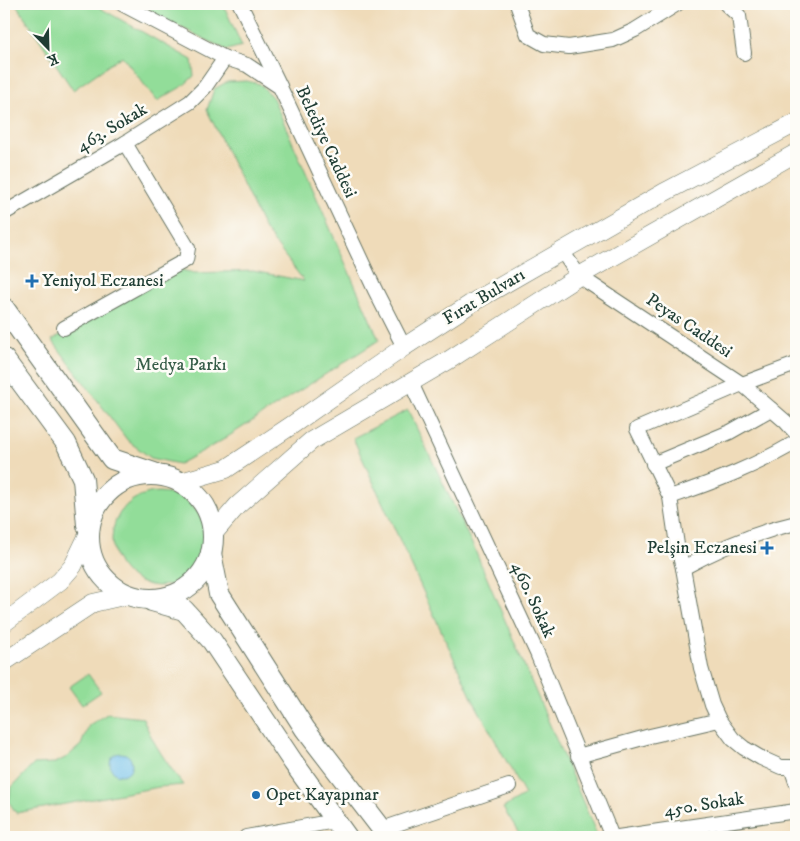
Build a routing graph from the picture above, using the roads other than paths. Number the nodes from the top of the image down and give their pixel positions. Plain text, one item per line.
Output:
1 (122, 4) edge
2 (240, 4) edge
3 (518, 4) edge
4 (677, 4) edge
5 (726, 4) edge
6 (744, 53) dead end
7 (225, 58) junction
8 (280, 87) junction
9 (796, 123) edge
10 (125, 143) junction
11 (796, 152) edge
12 (4, 213) edge
13 (562, 251) junction
14 (579, 276) junction
15 (4, 308) edge
16 (64, 328) dead end
17 (404, 347) junction
18 (4, 360) edge
19 (796, 364) edge
20 (411, 383) junction
21 (742, 384) junction
22 (770, 409) junction
23 (796, 433) edge
24 (796, 442) edge
25 (653, 464) junction
26 (161, 475) junction
27 (181, 482) junction
28 (670, 498) junction
29 (796, 523) edge
30 (214, 533) junction
31 (88, 535) junction
32 (211, 554) junction
33 (683, 568) junction
34 (128, 595) junction
35 (148, 600) junction
36 (4, 623) edge
37 (4, 662) edge
38 (719, 720) junction
39 (578, 756) junction
40 (796, 782) edge
41 (509, 786) dead end
42 (796, 810) edge
43 (335, 821) junction
44 (385, 833) edge
45 (246, 837) edge
46 (347, 837) edge
47 (612, 837) edge
48 (618, 837) edge

1 - 7 street, Belediye Caddesi
2 - 8 street
3 - 4 street
5 - 6 street
7 - 8 street, Belediye Caddesi
7 - 10 street, 463. Sokak
8 - 17 street, Belediye Caddesi
9 - 13 main road, Fırat Bulvarı
10 - 12 street, 463. Sokak
10 - 16 street
11 - 14 main road, Fırat Bulvarı
13 - 14 street, Peyas Caddesi
13 - 17 main road, Fırat Bulvarı
14 - 20 main road, Fırat Bulvarı
14 - 21 street, Peyas Caddesi
15 - 26 highway
17 - 27 main road, Fırat Bulvarı
18 - 31 highway
19 - 21 street
20 - 30 main road, Fırat Bulvarı
20 - 39 street, 460. Sokak
21 - 22 street, Peyas Caddesi
21 - 25 street
22 - 23 street, Peyas Caddesi
22 - 25 street
24 - 28 street
25 - 28 street
26 - 27 highway
26 - 31 highway
27 - 30 highway
28 - 33 street
29 - 33 street
30 - 32 highway
31 - 34 highway
31 - 36 main road
32 - 35 highway
32 - 44 highway
33 - 38 street
34 - 35 highway
34 - 37 main road
35 - 43 highway
38 - 39 street
38 - 40 street
39 - 47 street, 460. Sokak
41 - 44 street
42 - 48 street, 450. Sokak
43 - 45 street
43 - 46 highway

